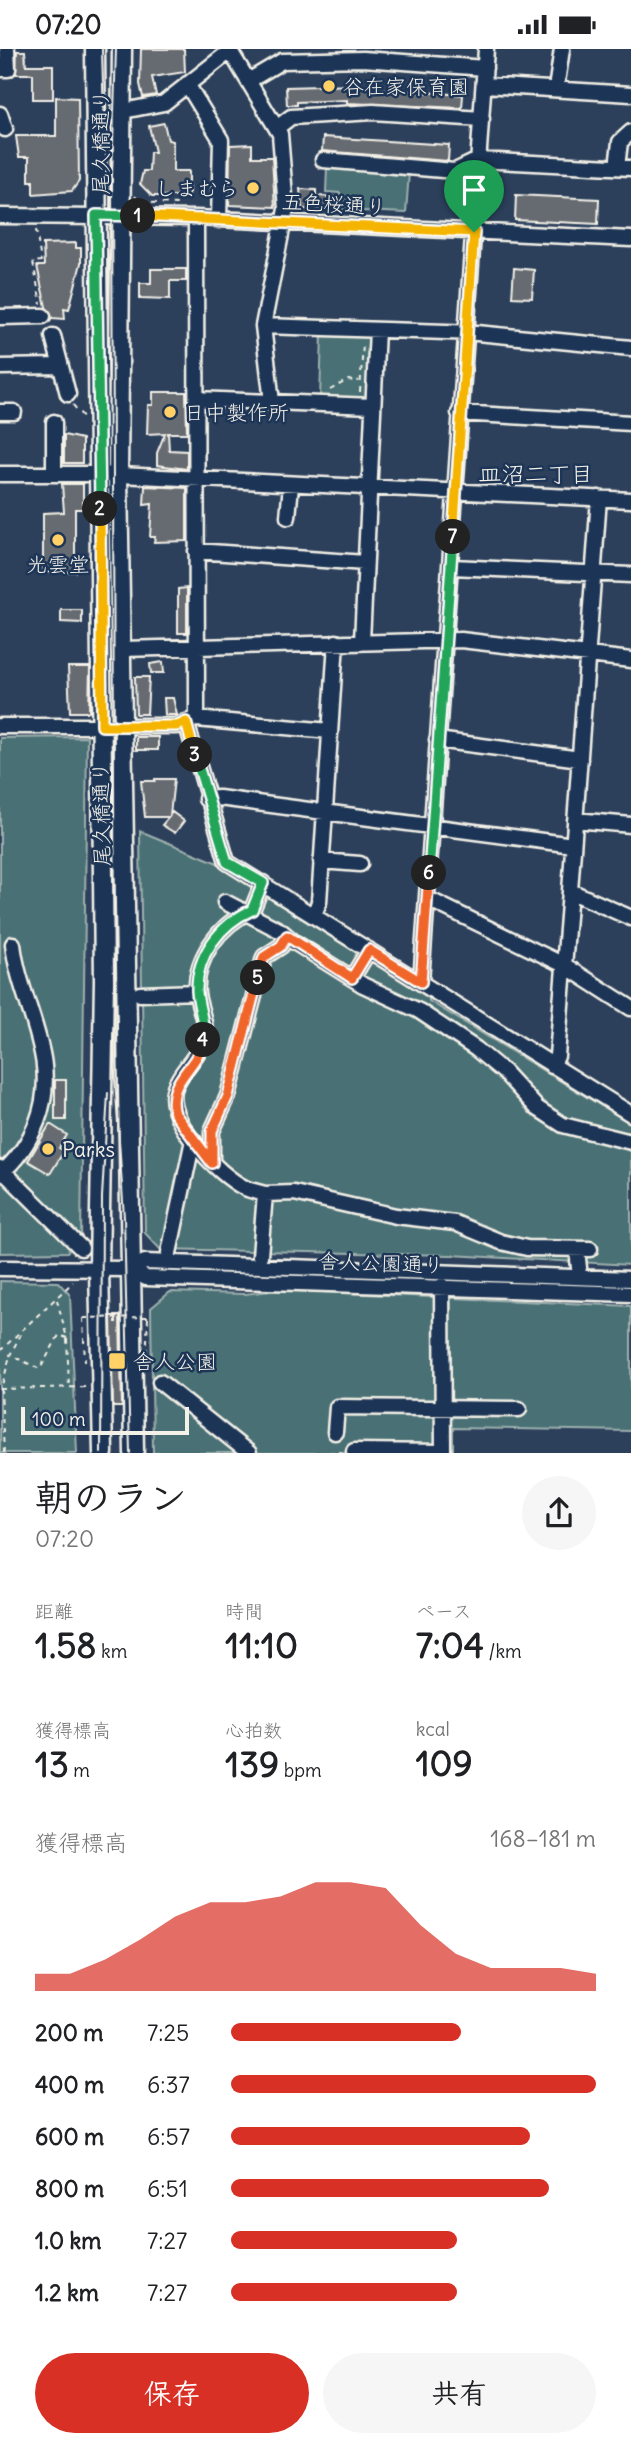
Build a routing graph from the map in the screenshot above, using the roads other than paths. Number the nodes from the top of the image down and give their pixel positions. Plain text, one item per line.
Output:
1 (8, 49) edge
2 (95, 49) edge
3 (122, 49) edge
4 (486, 49) edge
5 (562, 49) edge
6 (230, 50) edge
7 (281, 55) edge
8 (485, 68) junction
9 (0, 69) edge
10 (250, 81) junction
11 (187, 84) junction
12 (484, 85) junction
13 (556, 89) junction
14 (631, 94) edge
15 (123, 111) junction
16 (0, 114) edge
17 (482, 119) junction
18 (278, 127) junction
19 (5, 129) dead end
20 (631, 132) edge
21 (323, 160) dead end
22 (478, 160) junction
23 (624, 168) edge
24 (96, 215) junction
25 (0, 216) edge
26 (123, 216) junction
27 (196, 218) junction
28 (219, 220) junction
29 (285, 223) junction
30 (474, 232) junction
31 (631, 239) edge
32 (43, 316) road end
33 (0, 317) edge
34 (263, 326) junction
35 (377, 330) junction
36 (465, 333) junction
37 (53, 336) dead end
38 (631, 348) edge
39 (58, 366) junction
40 (0, 367) edge
41 (68, 394) road end
42 (196, 399) junction
43 (272, 402) junction
44 (373, 406) junction
45 (460, 412) junction
46 (54, 422) dead end
47 (631, 423) edge
48 (0, 474) edge
49 (54, 474) junction
50 (99, 474) junction
51 (118, 477) junction
52 (196, 480) junction
53 (291, 485) junction
54 (369, 488) junction
55 (454, 491) junction
56 (600, 498) junction
57 (631, 500) edge
58 (288, 517) dead end
59 (196, 551) junction
60 (365, 563) junction
61 (452, 567) junction
62 (595, 573) junction
63 (631, 575) edge
64 (362, 641) junction
65 (444, 641) junction
66 (336, 642) junction
67 (197, 647) junction
68 (122, 649) junction
69 (589, 656) junction
70 (631, 660) edge
71 (191, 720) junction
72 (0, 726) edge
73 (102, 726) junction
74 (122, 726) junction
75 (330, 731) junction
76 (437, 740) junction
77 (580, 759) junction
78 (206, 799) junction
79 (325, 812) junction
80 (575, 820) junction
81 (630, 822) edge
82 (432, 826) junction
83 (573, 845) junction
84 (321, 861) junction
85 (360, 864) dead end
86 (263, 883) junction
87 (570, 891) junction
88 (428, 899) junction
89 (225, 902) dead end
90 (246, 912) junction
91 (314, 915) junction
92 (631, 918) edge
93 (287, 936) junction
94 (13, 944) dead end
95 (369, 950) junction
96 (564, 965) junction
97 (352, 978) junction
98 (421, 982) junction
99 (197, 992) junction
100 (140, 994) dead end
101 (631, 1008) edge
102 (485, 1033) dead end
103 (476, 1049) junction
104 (552, 1066) junction
105 (631, 1114) edge
106 (193, 1140) junction
107 (631, 1142) edge
108 (212, 1163) junction
109 (1, 1171) edge
110 (265, 1194) junction
111 (81, 1248) dead end
112 (169, 1253) dead end
113 (260, 1256) dead end
114 (0, 1268) edge
115 (99, 1268) junction
116 (579, 1268) dead end
117 (131, 1269) junction
118 (631, 1279) edge
119 (442, 1286) junction
120 (631, 1294) edge
121 (160, 1382) dead end
122 (519, 1409) dead end
123 (443, 1410) junction
124 (335, 1432) dead end
125 (354, 1451) road end
126 (103, 1453) edge
127 (134, 1453) edge
128 (249, 1453) edge

1 - 9 street
2 - 24 main road, 尾久橋通り
3 - 15 main road, 尾久橋通り
4 - 8 street
5 - 13 street
6 - 10 street
6 - 11 street
7 - 8 street
7 - 10 street
8 - 12 street
10 - 18 street
11 - 15 street
11 - 28 street
12 - 13 street
12 - 17 street
13 - 14 street
15 - 26 main road, 尾久橋通り
16 - 19 street
17 - 18 street
17 - 22 street
18 - 29 street
20 - 23 street
21 - 22 street
22 - 23 street
22 - 30 street
24 - 25 street, 五色桜通り
24 - 26 street, 五色桜通り
24 - 50 main road, 尾久橋通り
26 - 27 street, 五色桜通り
26 - 51 main road, 尾久橋通り
27 - 28 street, 五色桜通り
27 - 42 street
28 - 29 street, 五色桜通り
29 - 30 street, 五色桜通り
29 - 34 street
30 - 31 street, 五色桜通り
30 - 36 street
32 - 33 street
34 - 35 street
34 - 43 street
35 - 36 street
35 - 44 street
36 - 38 street
36 - 45 street
37 - 39 street
39 - 40 street
39 - 41 street
42 - 43 street
42 - 52 street
43 - 44 street
44 - 54 street
45 - 47 street
45 - 55 street
46 - 49 street
48 - 49 street
49 - 50 street
50 - 51 street
50 - 73 main road, 尾久橋通り
51 - 52 street
51 - 68 main road, 尾久橋通り
52 - 53 street
52 - 59 street
53 - 54 street
53 - 58 street
54 - 55 street
54 - 60 street
55 - 56 street
55 - 61 street
56 - 57 street
56 - 62 street
59 - 60 street
59 - 67 street
60 - 64 street
61 - 62 street
61 - 65 street
62 - 63 street
62 - 69 street
64 - 65 street
64 - 66 street
65 - 69 street
65 - 76 street
66 - 67 street
66 - 75 street
67 - 68 street
67 - 71 street
68 - 74 main road, 尾久橋通り
69 - 70 street
69 - 77 street
71 - 74 street
71 - 75 street
71 - 78 street
72 - 73 street
73 - 74 street
73 - 115 main road, 尾久橋通り
74 - 117 main road, 尾久橋通り
75 - 79 street
76 - 77 street
76 - 82 street
77 - 80 street
78 - 79 street
78 - 86 street
79 - 82 street
79 - 84 street
80 - 81 street
80 - 83 street
82 - 83 street
82 - 88 street
83 - 87 street
84 - 85 street
84 - 91 street
86 - 90 street
86 - 91 street
87 - 92 street
87 - 96 street
88 - 96 street
88 - 98 street
89 - 90 street
90 - 93 street
90 - 99 street
91 - 95 street
93 - 97 street
93 - 108 street
94 - 109 street
95 - 97 street
95 - 98 street
96 - 101 street
96 - 104 street
97 - 103 street
98 - 104 street
99 - 100 street
99 - 106 street
102 - 103 street
103 - 107 street
104 - 105 street
106 - 108 street
106 - 112 street
108 - 110 street
109 - 111 street
110 - 113 street
110 - 116 street
114 - 115 street, 舎人公園通り
115 - 117 street, 舎人公園通り
115 - 126 main road, 尾久橋通り
117 - 118 street, 舎人公園通り
117 - 119 street, 舎人公園通り
117 - 127 main road, 尾久橋通り
119 - 120 street, 舎人公園通り
119 - 123 street
121 - 128 street
122 - 123 street
123 - 124 street
123 - 125 street

